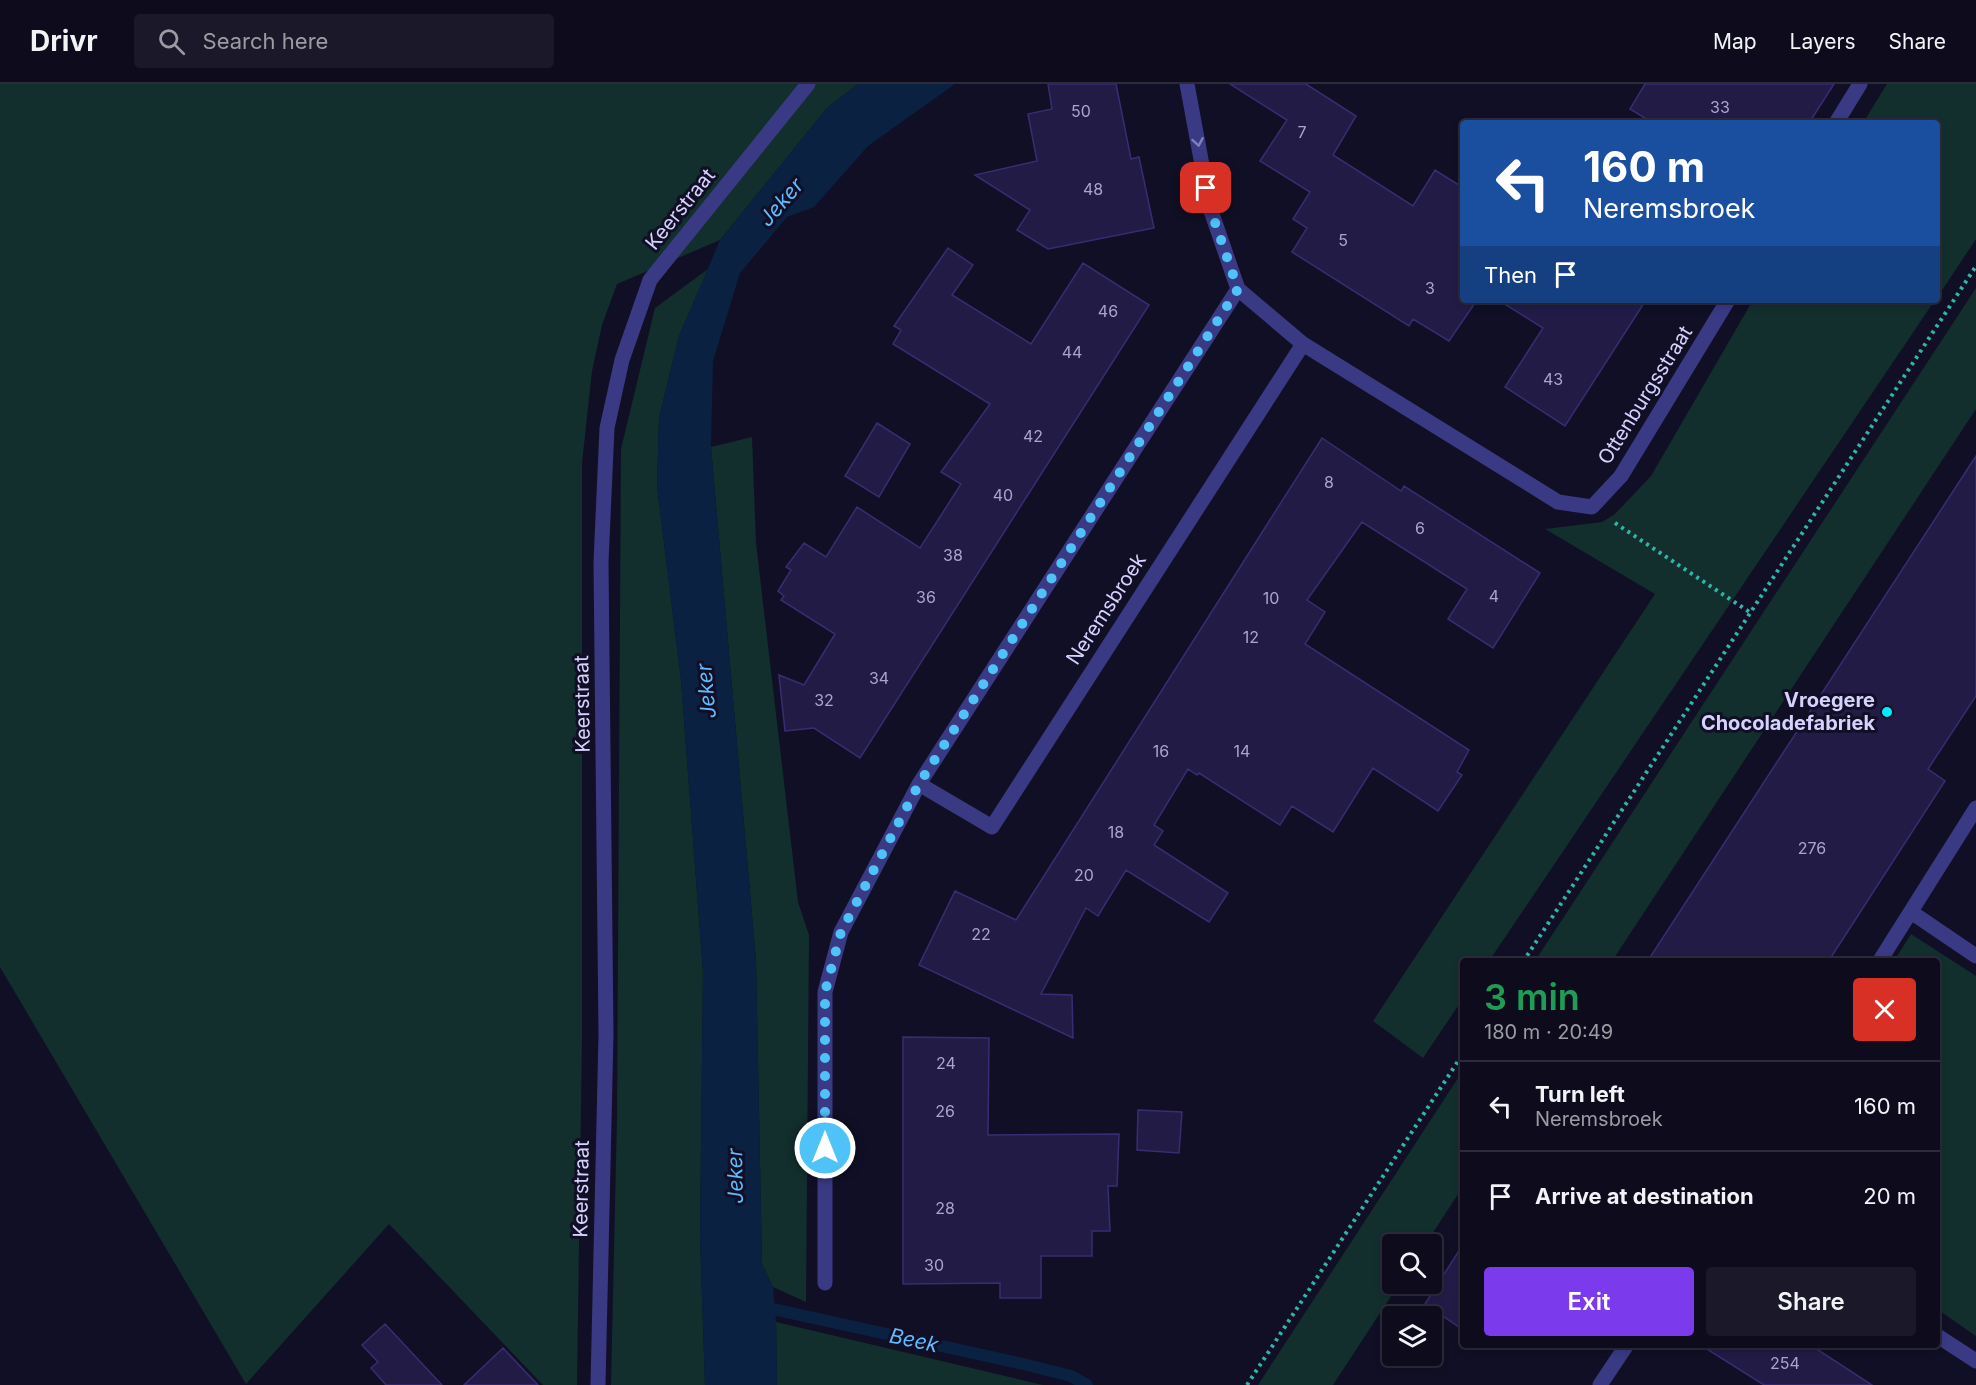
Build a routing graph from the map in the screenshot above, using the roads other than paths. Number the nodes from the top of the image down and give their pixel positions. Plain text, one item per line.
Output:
1 (808, 84) edge
2 (1187, 84) edge
3 (1860, 84) edge
4 (1838, 120) edge
5 (1238, 289) junction
6 (1726, 303) edge
7 (1303, 344) junction
8 (919, 784) junction
9 (1976, 808) edge
10 (1911, 912) junction
11 (1976, 956) edge
12 (1882, 958) edge
13 (825, 1282) dead end
14 (1940, 1338) edge
15 (1625, 1348) edge
16 (1976, 1361) edge
17 (598, 1385) edge
18 (1600, 1385) edge

1 - 17 street, Keerstraat
2 -> 5 street
3 - 4 street
5 - 7 street
5 - 8 street
6 - 7 street, Ottenburgsstraat
7 - 8 street, Neremsbroek
8 - 13 street
9 - 10 street
10 - 11 street
10 - 12 street
14 - 16 street
15 - 18 street

